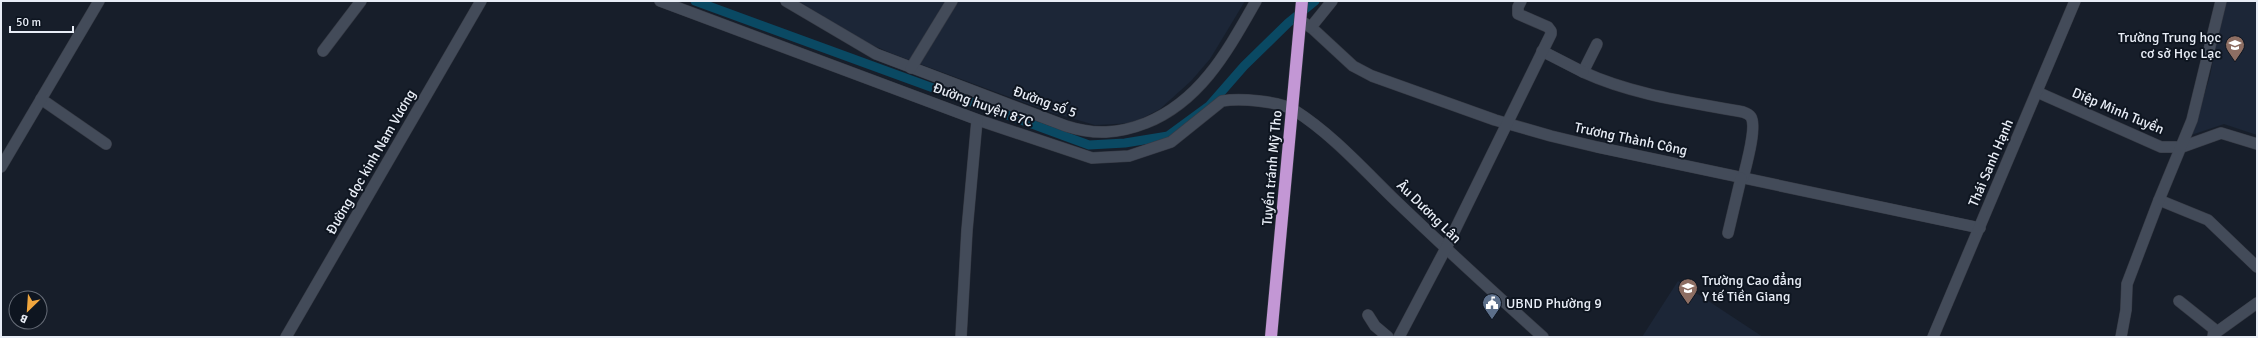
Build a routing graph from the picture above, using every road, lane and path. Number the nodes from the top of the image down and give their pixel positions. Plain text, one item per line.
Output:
1 (99, 1) edge
2 (361, 1) edge
3 (481, 1) edge
4 (660, 1) edge
5 (786, 1) edge
6 (952, 1) edge
7 (1256, 1) edge
8 (1302, 1) edge
9 (1332, 1) edge
10 (1521, 1) edge
11 (2075, 1) edge
12 (2221, 1) edge
13 (1300, 18) junction
14 (1311, 27) junction
15 (1597, 44) dead end
16 (1542, 50) junction
17 (323, 51) dead end
18 (912, 68) junction
19 (1583, 72) junction
20 (2036, 92) junction
21 (41, 99) junction
22 (1293, 110) junction
23 (977, 120) junction
24 (1508, 124) junction
25 (106, 144) dead end
26 (2257, 144) edge
27 (2182, 148) junction
28 (1, 167) edge
29 (1742, 178) junction
30 (2159, 200) junction
31 (1980, 228) junction
32 (1728, 233) dead end
33 (1446, 248) junction
34 (2257, 267) edge
35 (2179, 301) dead end
36 (2257, 303) edge
37 (1368, 315) dead end
38 (2214, 335) edge
39 (286, 337) edge
40 (961, 337) edge
41 (1271, 337) edge
42 (1388, 337) edge
43 (1399, 337) edge
44 (1543, 337) edge
45 (1933, 337) edge
46 (2121, 337) edge

1 - 21 street
2 - 17 street
3 - 39 street, Đường dọc kinh Nam Vương
4 - 23 street, Đường huyện 87C
5 - 18 street, Đường số 5
6 - 18 street
7 - 18 street, Đường số 5
8 - 13 highway, Tuyến tránh Mỹ Tho
9 - 14 street
10 - 16 street
11 - 20 street, Thái Sanh Hạnh
12 - 27 street
13 - 14 street, Trương Thành Công
13 - 22 highway, Tuyến tránh Mỹ Tho
14 - 24 street, Trương Thành Công
15 - 19 street
16 - 19 street
16 - 24 street
19 - 29 street
20 - 27 street, Diệp Minh Tuyền
20 - 31 street, Thái Sanh Hạnh
21 - 25 street
21 - 28 street
22 - 23 street, Đường huyện 87C
22 - 33 street, Âu Dương Lân
22 - 41 highway, Tuyến tránh Mỹ Tho
23 - 40 street
24 - 29 street, Trương Thành Công
24 - 33 street
26 - 27 street, Diệp Minh Tuyền
27 - 30 street
29 - 31 street, Trương Thành Công
29 - 32 street
30 - 34 street
30 - 46 street
31 - 45 street, Thái Sanh Hạnh
33 - 43 street
33 - 44 street, Âu Dương Lân
35 - 38 street
36 - 38 street
37 - 42 street

